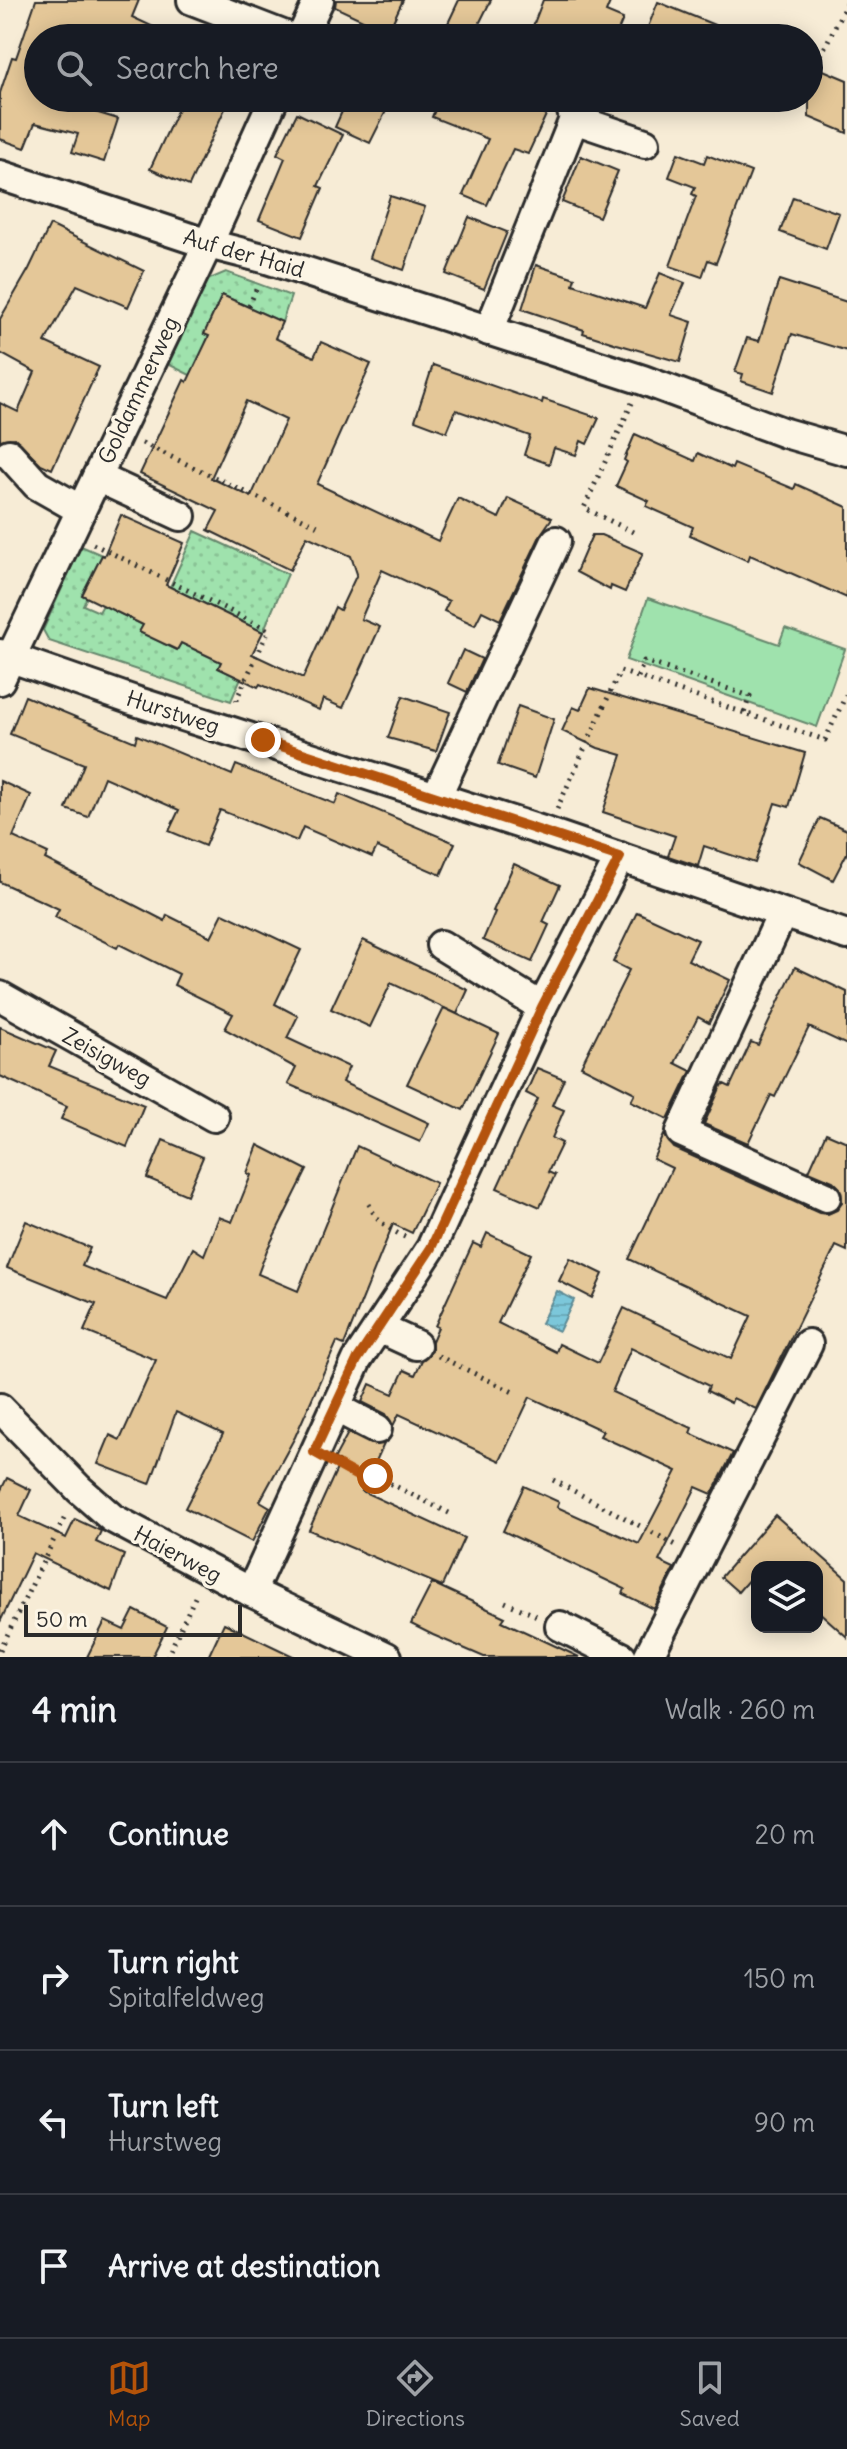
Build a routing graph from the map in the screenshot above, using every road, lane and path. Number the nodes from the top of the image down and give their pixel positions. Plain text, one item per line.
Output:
1 (192, 0) edge
2 (319, 0) edge
3 (847, 2) edge
4 (255, 24) edge
5 (308, 24) edge
6 (823, 51) edge
7 (268, 112) edge
8 (571, 112) edge
9 (580, 112) edge
10 (645, 143) dead end
11 (0, 175) edge
12 (208, 244) junction
13 (489, 331) junction
14 (643, 380) junction
15 (152, 448) dead end
16 (847, 451) edge
17 (9, 454) dead end
18 (97, 477) junction
19 (181, 516) dead end
20 (76, 521) junction
21 (322, 528) dead end
22 (635, 533) dead end
23 (556, 541) dead end
24 (3, 664) edge
25 (638, 677) junction
26 (847, 693) edge
27 (744, 713) junction
28 (236, 732) junction
29 (436, 797) junction
30 (546, 832) junction
31 (620, 857) junction
32 (782, 914) junction
33 (847, 935) edge
34 (441, 945) dead end
35 (0, 996) edge
36 (542, 1007) junction
37 (214, 1117) dead end
38 (826, 1197) dead end
39 (369, 1204) dead end
40 (393, 1231) dead end
41 (379, 1328) junction
42 (808, 1344) dead end
43 (416, 1345) joint
44 (513, 1392) dead end
45 (335, 1407) junction
46 (0, 1408) edge
47 (377, 1429) dead end
48 (314, 1452) junction
49 (553, 1480) dead end
50 (79, 1489) junction
51 (451, 1514) dead end
52 (699, 1557) junction
53 (207, 1569) junction
54 (251, 1592) junction
55 (560, 1626) dead end
56 (0, 1650) edge
57 (167, 1657) edge
58 (387, 1657) edge
59 (622, 1657) edge
60 (648, 1657) edge

1 - 4 street
2 - 5 street
3 - 6 path
7 - 12 street, Goldammerweg
8 - 13 street
9 - 10 street
11 - 12 street, Auf der Haid
12 - 13 street, Auf der Haid
12 - 18 street, Goldammerweg
13 - 14 street, Auf der Haid
14 - 16 street, Auf der Haid
14 - 22 path
15 - 21 path
17 - 20 street
18 - 19 street
18 - 20 street, Goldammerweg
20 - 24 street, Goldammerweg
20 - 28 path
23 - 29 street
24 - 28 street, Hurstweg
25 - 27 path
25 - 27 path
25 - 30 path
26 - 27 path
28 - 29 street, Hurstweg
29 - 30 street, Hurstweg
30 - 31 street, Hurstweg
31 - 32 street, Hurstweg
31 - 36 street
32 - 33 street, Hurstweg
32 - 38 street
34 - 36 street
35 - 37 street, Zeisigweg
36 - 41 street
39 - 40 path
41 - 43 street
41 - 45 street
42 - 52 street
43 - 44 path
45 - 47 street
45 - 48 street
46 - 50 street, Haierweg
48 - 51 path
48 - 54 street
49 - 52 path
50 - 53 street, Haierweg
50 - 56 path
52 - 60 street
53 - 54 street, Haierweg
53 - 57 path
54 - 58 street, Haierweg
55 - 59 street

